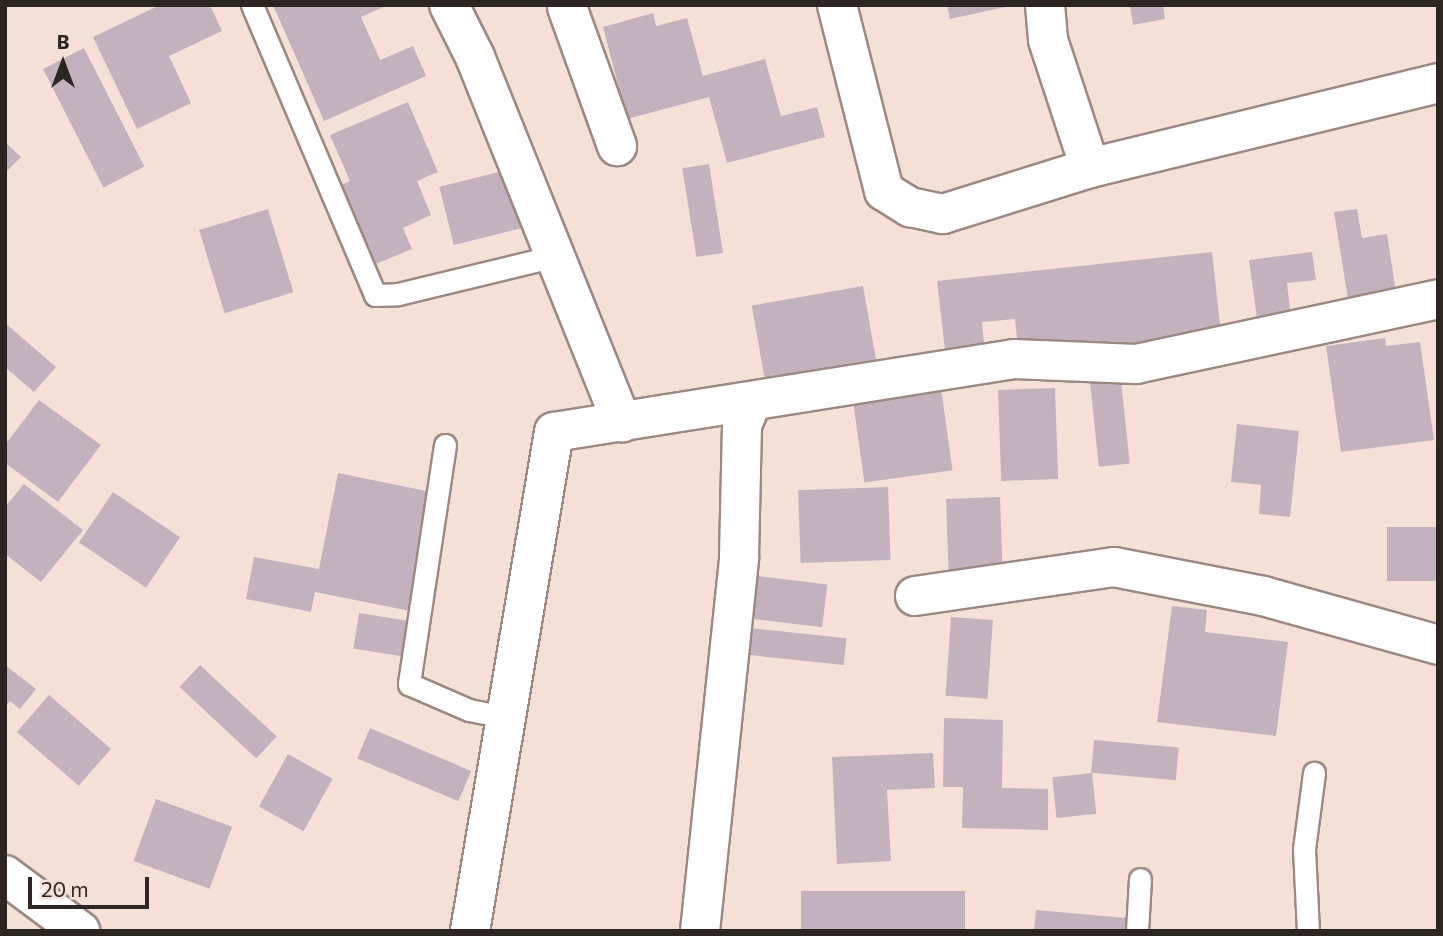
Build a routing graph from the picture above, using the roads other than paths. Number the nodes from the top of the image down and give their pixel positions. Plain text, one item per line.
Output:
1 (251, 5) edge
2 (449, 5) edge
3 (836, 5) edge
4 (1045, 5) edge
5 (569, 6) edge
6 (1438, 83) edge
7 (617, 146) dead end
8 (1090, 168) junction
9 (555, 256) junction
10 (1438, 299) edge
11 (752, 401) junction
12 (622, 423) junction
13 (445, 445) dead end
14 (915, 596) dead end
15 (1438, 645) edge
16 (506, 717) junction
17 (1314, 773) dead end
18 (5, 875) edge
19 (1140, 880) dead end
20 (80, 931) edge
21 (470, 931) edge
22 (700, 931) edge
23 (1137, 931) edge
24 (1308, 931) edge

1 - 9 lane
2 - 9 street
3 - 8 street
4 - 8 street
5 - 7 street
6 - 8 street
9 - 12 street
10 - 11 street
11 - 12 street
11 - 22 street
12 - 16 street
13 - 16 lane
14 - 15 street
16 - 21 street
17 - 24 lane
18 - 20 street
19 - 23 lane

